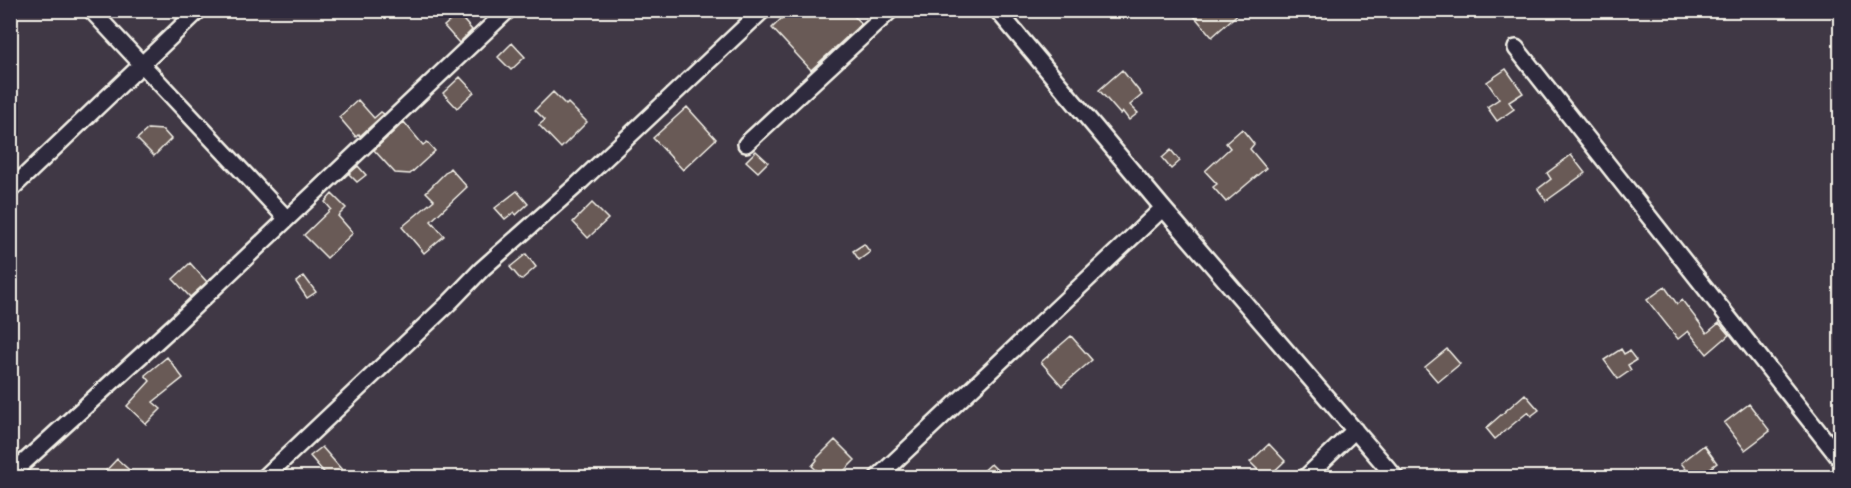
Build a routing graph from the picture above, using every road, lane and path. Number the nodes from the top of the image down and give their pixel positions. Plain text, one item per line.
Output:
1 (91, 10) edge
2 (199, 10) edge
3 (508, 10) edge
4 (764, 10) edge
5 (891, 10) edge
6 (998, 10) edge
7 (1516, 48) dead end
8 (142, 65) junction
9 (746, 144) dead end
10 (10, 190) edge
11 (1163, 208) junction
12 (286, 219) junction
13 (1355, 430) junction
14 (1840, 459) edge
15 (10, 475) edge
16 (264, 477) edge
17 (877, 477) edge
18 (1305, 477) edge
19 (1396, 477) edge

1 - 8 street
2 - 8 street
3 - 12 street
4 - 16 street
5 - 9 street
6 - 11 street
7 - 14 street
8 - 10 street
8 - 12 street
11 - 13 street
11 - 17 street
12 - 15 street
13 - 18 street
13 - 19 street

